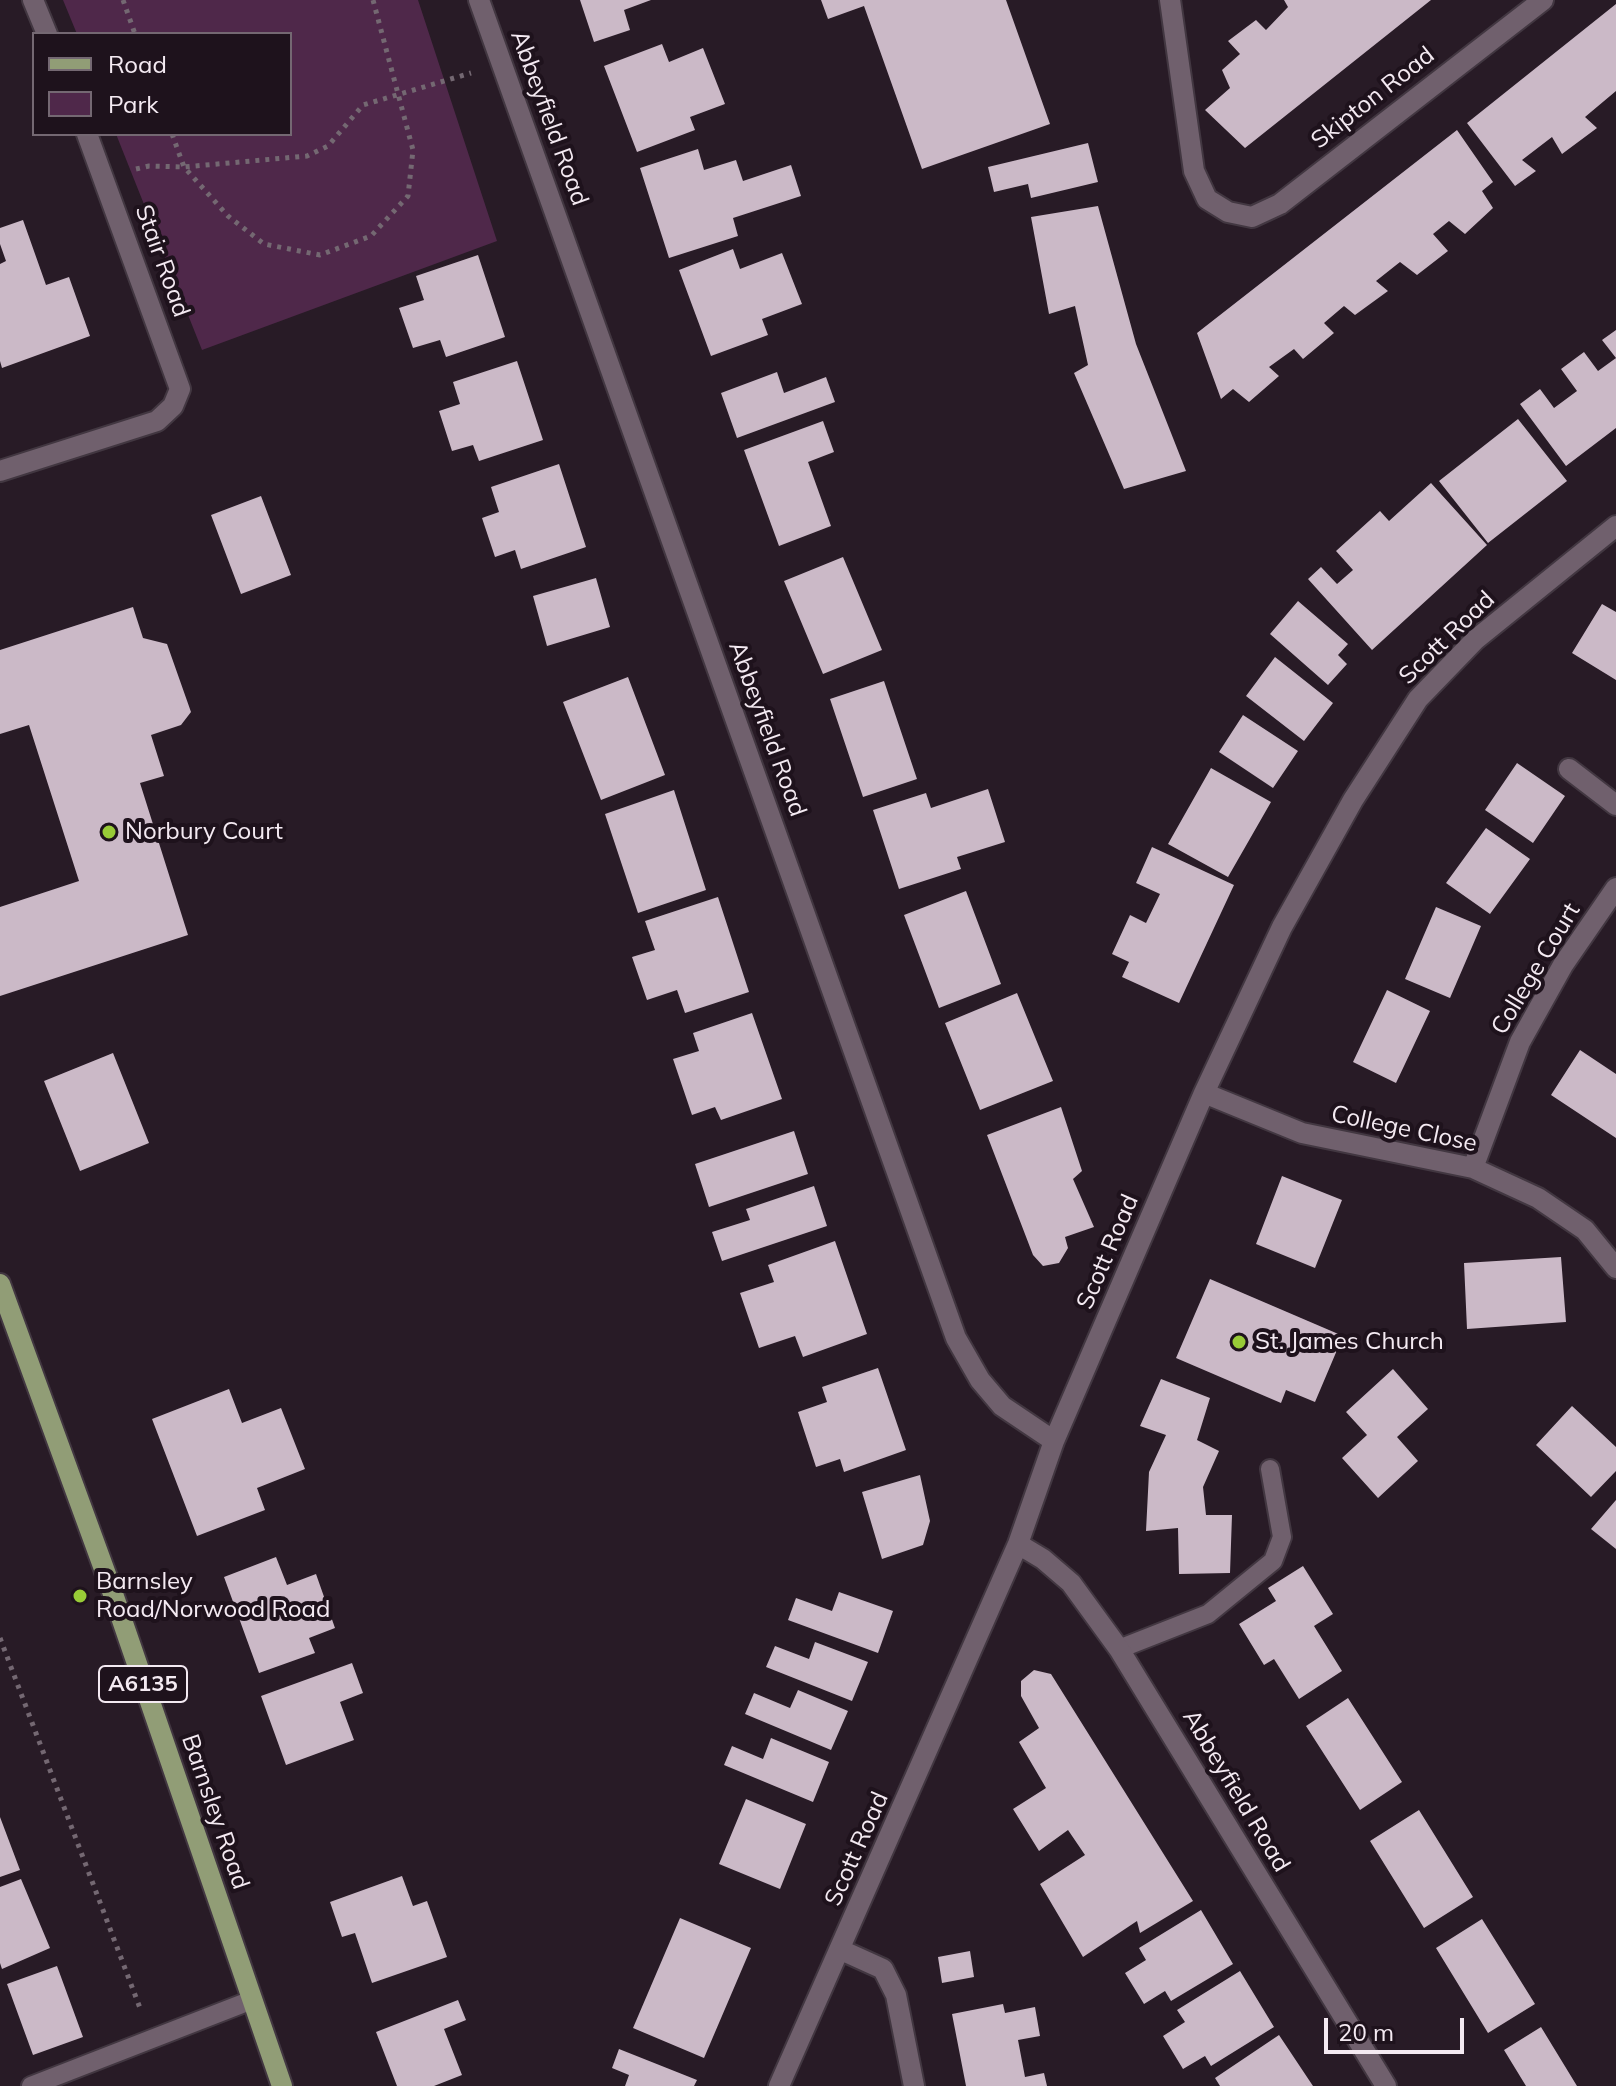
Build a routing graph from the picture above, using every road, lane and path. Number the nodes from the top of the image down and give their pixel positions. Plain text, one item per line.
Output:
1 (33, 0) edge
2 (123, 0) edge
3 (373, 0) edge
4 (479, 0) edge
5 (1170, 0) edge
6 (1543, 0) edge
7 (46, 32) edge
8 (134, 32) edge
9 (502, 64) junction
10 (398, 95) junction
11 (88, 136) edge
12 (173, 136) edge
13 (184, 167) junction
14 (104, 177) junction
15 (0, 471) edge
16 (1616, 526) edge
17 (1569, 769) dead end
18 (1616, 805) edge
19 (1616, 888) edge
20 (1204, 1093) junction
21 (1473, 1168) junction
22 (1616, 1268) edge
23 (0, 1284) edge
24 (1054, 1441) junction
25 (1270, 1469) dead end
26 (1018, 1544) junction
27 (0, 1638) edge
28 (1119, 1649) junction
29 (841, 1950) junction
30 (252, 2000) junction
31 (151, 2039) junction
32 (31, 2086) edge
33 (282, 2086) edge
34 (779, 2086) edge
35 (914, 2086) edge
36 (1386, 2086) edge

1 - 7 street
2 - 8 path
3 - 10 path
4 - 9 street, Abbeyfield Road
5 - 6 street, Skipton Road
9 - 10 path
9 - 24 street, Abbeyfield Road
10 - 13 path
10 - 13 path
11 - 14 street, Stair Road
12 - 13 path
13 - 14 path
14 - 15 street, Stair Road
16 - 20 street, Scott Road
17 - 18 street
19 - 21 street, College Court
20 - 21 street, College Close
20 - 24 street, Scott Road
21 - 22 street, College Close
23 - 30 main road, Barnsley Road / A6135
24 - 26 street, Scott Road
25 - 28 lane
26 - 28 street, Abbeyfield Road
26 - 29 street, Scott Road
27 - 31 path
28 - 36 street, Abbeyfield Road
29 - 34 street, Scott Road
29 - 35 street
30 - 31 lane
30 - 33 main road, Barnsley Road / A6135
31 - 32 lane

